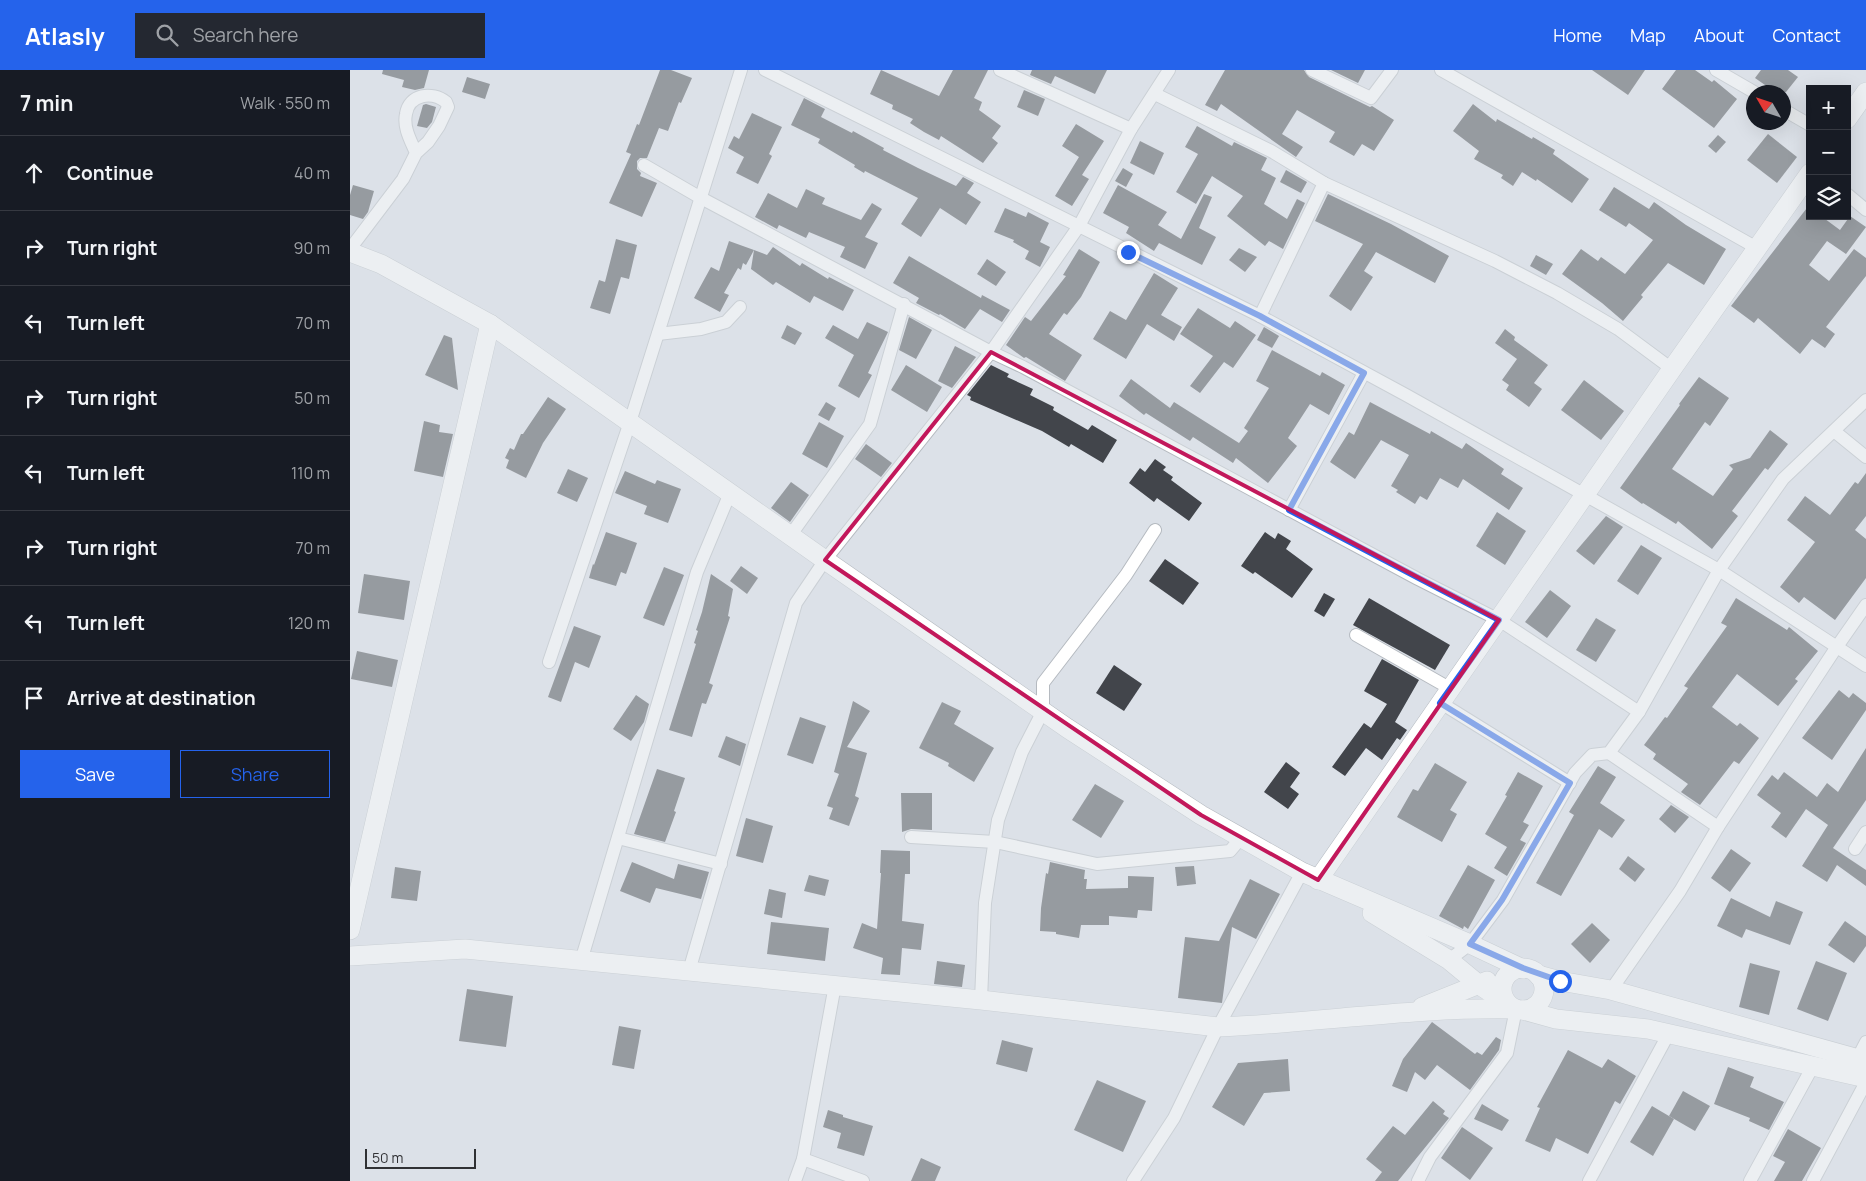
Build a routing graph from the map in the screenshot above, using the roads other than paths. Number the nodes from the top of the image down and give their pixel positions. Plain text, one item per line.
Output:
1 (741, 70) edge
2 (765, 70) edge
3 (1000, 70) edge
4 (1169, 70) edge
5 (1312, 70) edge
6 (1392, 70) edge
7 (1441, 70) edge
8 (1716, 70) edge
9 (1746, 87) edge
10 (1866, 92) edge
11 (1155, 94) junction
12 (1851, 113) edge
13 (1791, 114) edge
14 (1806, 123) edge
15 (1131, 130) junction
16 (416, 153) dead end
17 (644, 165) dead end
18 (1809, 175) edge
19 (1324, 183) junction
20 (1851, 197) edge
21 (701, 198) junction
22 (1866, 210) edge
23 (1078, 226) junction
24 (1757, 248) junction
25 (350, 250) edge
26 (904, 304) junction
27 (740, 308) dead end
28 (1260, 316) junction
29 (490, 324) junction
30 (658, 334) junction
31 (991, 352) junction
32 (1672, 369) junction
33 (1364, 373) junction
34 (1866, 400) edge
35 (630, 422) junction
36 (1834, 431) junction
37 (1866, 457) edge
38 (730, 493) junction
39 (1585, 494) junction
40 (1289, 510) junction
41 (1155, 530) dead end
42 (790, 536) junction
43 (824, 560) junction
44 (1719, 570) junction
45 (1866, 606) edge
46 (1499, 620) junction
47 (1356, 634) dead end
48 (1836, 648) junction
49 (549, 662) dead end
50 (1866, 666) edge
51 (1446, 696) junction
52 (1043, 711) junction
53 (1639, 712) junction
54 (1608, 753) junction
55 (1570, 783) junction
56 (1718, 827) junction
57 (1866, 832) edge
58 (911, 837) dead end
59 (618, 838) junction
60 (1241, 838) junction
61 (995, 842) junction
62 (1856, 849) dead end
63 (721, 864) junction
64 (1310, 876) junction
65 (350, 930) edge
66 (1470, 944) junction
67 (350, 956) edge
68 (581, 960) junction
69 (1449, 960) junction
70 (690, 971) junction
71 (1523, 973) junction
72 (1478, 984) junction
73 (835, 986) junction
74 (1611, 990) junction
75 (981, 1000) junction
76 (1515, 1008) junction
77 (1415, 1011) junction
78 (1218, 1027) junction
79 (1669, 1033) junction
80 (1866, 1042) edge
81 (1813, 1066) junction
82 (1861, 1071) edge
83 (803, 1159) junction
84 (795, 1181) edge
85 (863, 1181) edge
86 (1133, 1181) edge
87 (1418, 1181) edge
88 (1589, 1181) edge
89 (1750, 1181) edge
90 (1813, 1181) edge

1 - 21 street
2 - 23 street
3 - 15 street
4 - 11 street
5 - 6 street
7 - 24 street
8 - 9 street
10 - 12 street
11 - 15 street
11 - 19 street
13 - 14 street
15 - 23 street
16 - 25 street
17 - 21 street
18 - 24 street
19 - 28 street
19 - 32 street
20 - 22 street
21 - 26 street
21 - 30 street
23 - 28 street
23 - 31 street
24 - 32 street
25 - 29 street
26 - 31 street
26 - 42 street
27 - 30 street
28 - 33 street
29 - 35 street
29 - 65 street
30 - 35 street
31 - 40 street
31 - 43 street
32 - 39 street
33 - 39 street
33 - 40 street
34 - 36 street
35 - 38 street
35 - 49 street
36 - 37 street
36 - 44 street
38 - 42 street
38 - 59 street
39 - 44 street
39 - 46 street
40 - 46 street
41 - 52 street
42 - 43 street
43 - 52 street
43 - 63 street
44 - 48 street
44 - 53 street
45 - 48 street
46 - 51 street
46 - 53 street
47 - 51 street
48 - 50 street
48 - 56 street
51 - 55 street
51 - 64 street
52 - 60 street
52 - 61 street
53 - 54 street
54 - 55 street
54 - 56 street
55 - 66 street
56 - 74 street
57 - 62 street
58 - 61 street
59 - 63 street
59 - 68 street
60 - 61 street
60 - 64 street
61 - 75 street
63 - 70 street
64 - 66 street
64 - 69 street
64 - 78 street
66 - 69 street
66 - 71 street
67 - 68 street
68 - 70 street
69 - 72 street
70 - 73 street
71 - 72 street
71 - 74 street
71 - 76 street
71 - 76 street
72 - 76 street
72 - 77 street
73 - 75 street
73 - 83 street
74 - 82 street
75 - 78 street
76 - 77 street
76 - 79 street
76 - 87 street
77 - 78 street
78 - 86 street
79 - 81 street
79 - 88 street
80 - 82 street
81 - 82 street
81 - 89 street
82 - 90 street
83 - 84 street
83 - 85 street

